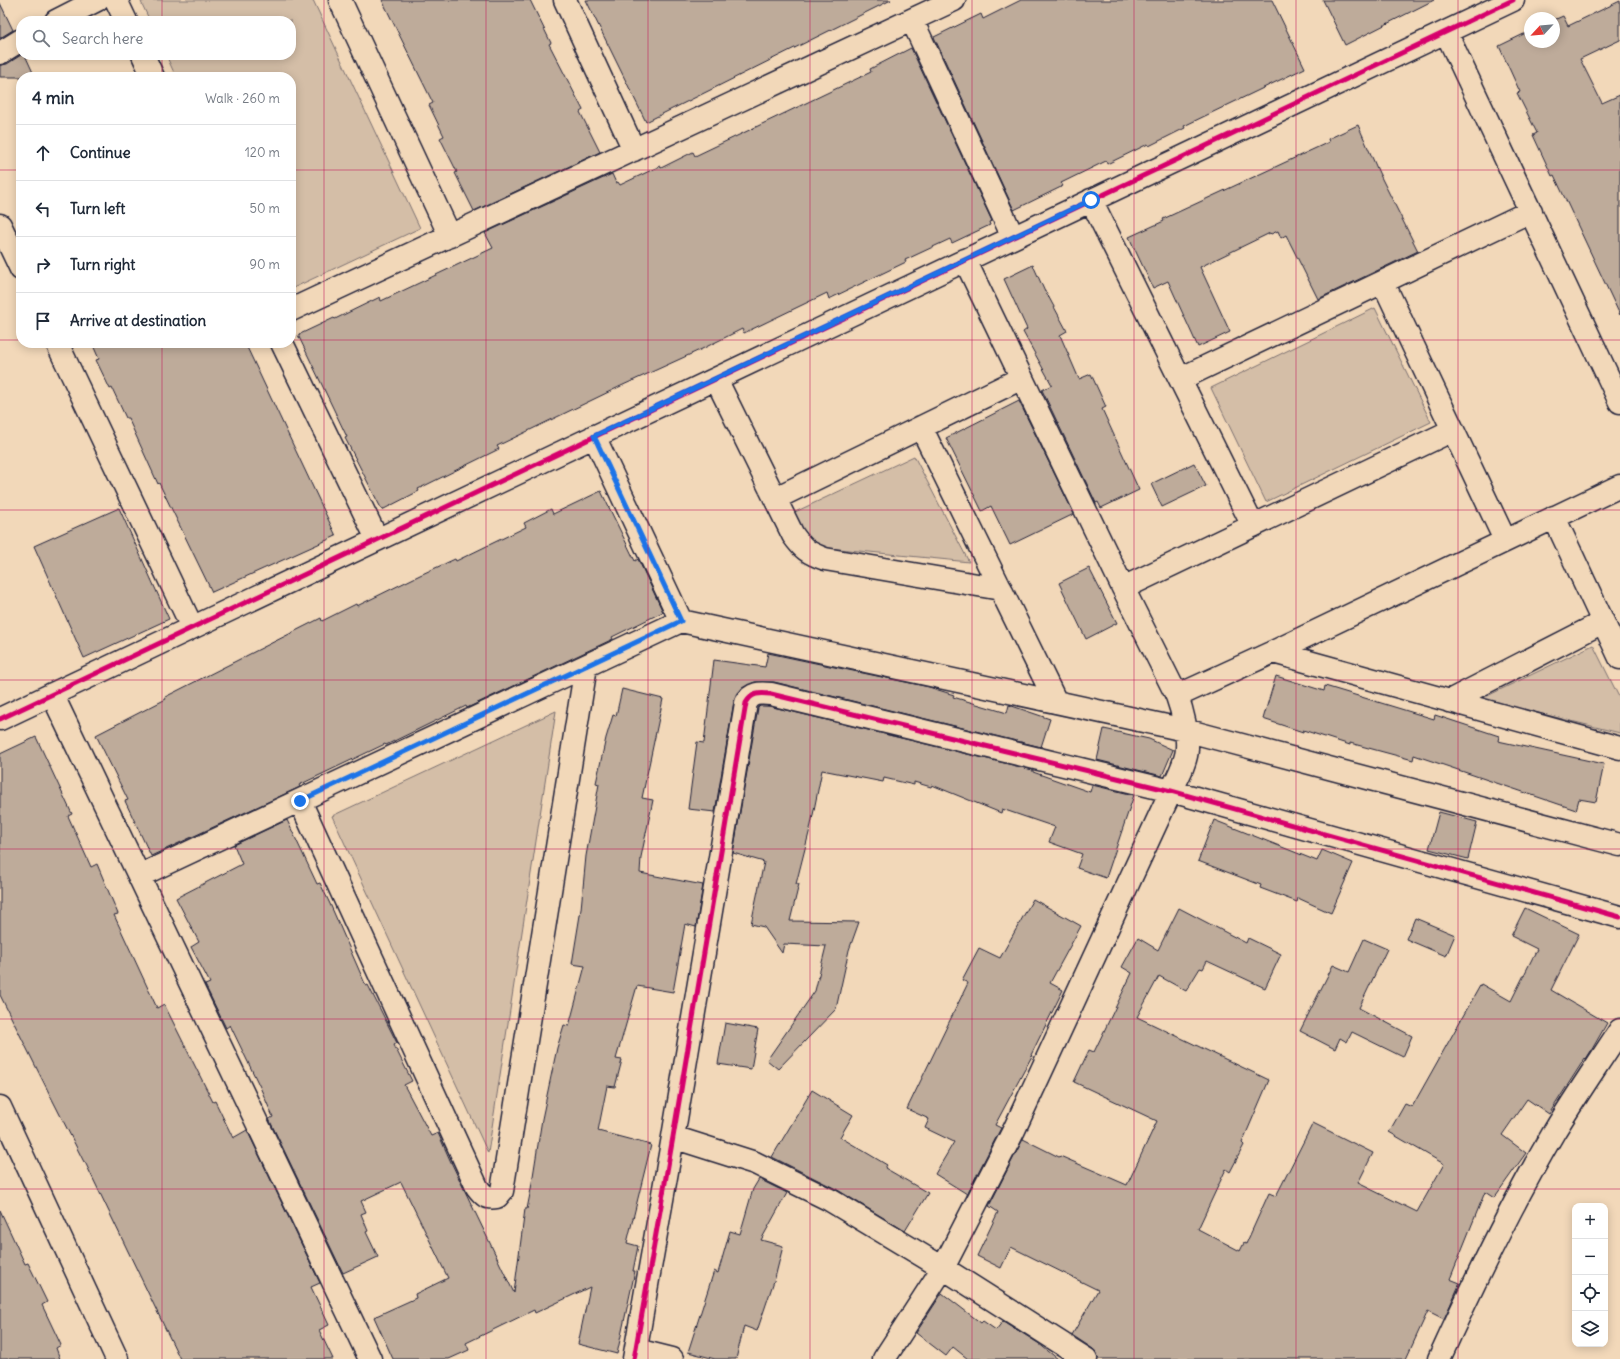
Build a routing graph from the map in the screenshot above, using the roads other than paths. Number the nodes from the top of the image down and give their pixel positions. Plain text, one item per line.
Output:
1 (96, 0) edge
2 (116, 0) edge
3 (340, 0) edge
4 (565, 0) edge
5 (954, 0) edge
6 (1513, 0) edge
7 (66, 16) edge
8 (124, 16) edge
9 (912, 20) junction
10 (1446, 32) junction
11 (16, 43) edge
12 (0, 53) edge
13 (145, 60) edge
14 (151, 72) edge
15 (634, 150) junction
16 (1091, 200) junction
17 (1531, 212) junction
18 (0, 225) edge
19 (450, 236) junction
20 (1013, 237) junction
21 (16, 258) edge
22 (965, 260) junction
23 (1383, 282) junction
24 (296, 308) edge
25 (59, 348) edge
26 (284, 348) edge
27 (1022, 378) junction
28 (716, 379) junction
29 (1180, 379) junction
30 (1620, 402) edge
31 (921, 428) junction
32 (1453, 430) junction
33 (594, 436) junction
34 (1620, 486) edge
35 (776, 498) junction
36 (1554, 517) junction
37 (1254, 526) junction
38 (377, 540) junction
39 (1505, 540) junction
40 (1123, 588) junction
41 (1001, 589) junction
42 (681, 621) junction
43 (1603, 622) junction
44 (192, 627) junction
45 (1273, 652) junction
46 (1620, 658) edge
47 (586, 666) junction
48 (52, 694) junction
49 (1177, 696) junction
50 (1449, 701) junction
51 (1056, 702) junction
52 (0, 719) edge
53 (1185, 730) junction
54 (1620, 748) edge
55 (1171, 791) junction
56 (300, 801) junction
57 (1620, 845) edge
58 (139, 876) junction
59 (1620, 916) edge
60 (1620, 1030) edge
61 (0, 1107) edge
62 (673, 1137) junction
63 (943, 1268) junction
64 (635, 1354) edge
65 (117, 1359) edge
66 (370, 1359) edge
67 (672, 1359) edge
68 (884, 1359) edge
69 (1086, 1359) edge
70 (1439, 1359) edge

1 - 7 street
2 - 8 street
3 - 19 street
4 - 15 street
5 - 9 street
6 - 10 street
9 - 15 street
9 - 20 street
10 - 16 street
10 - 17 street
11 - 12 street
13 - 14 street
15 - 19 street
16 - 20 street
16 - 29 street
17 - 23 street
17 - 30 street
18 - 21 street
19 - 24 street
20 - 22 street
22 - 27 street
22 - 28 street
23 - 29 street
23 - 32 street
25 - 44 street
26 - 38 street
27 - 31 street
27 - 40 street
28 - 33 street
28 - 35 street
29 - 37 street
31 - 35 street
31 - 41 street
32 - 37 street
32 - 39 street
33 - 38 street
33 - 42 street
34 - 36 street
35 - 41 street
36 - 39 street
36 - 43 street
37 - 40 street
38 - 44 street
39 - 45 street
40 - 49 street
41 - 51 street
42 - 47 street
42 - 51 street
43 - 46 street
43 - 50 street
44 - 48 street
45 - 49 street
45 - 50 street
47 - 56 street
47 - 56 street
48 - 52 street
48 - 58 street
49 - 53 street
50 - 54 street
51 - 53 street
53 - 55 street
53 - 57 street
55 - 59 street
55 - 62 street
55 - 63 street
56 - 58 street
58 - 66 street
60 - 70 street
61 - 65 street
62 - 63 street
62 - 64 street
63 - 68 street
63 - 69 street
64 - 67 street

